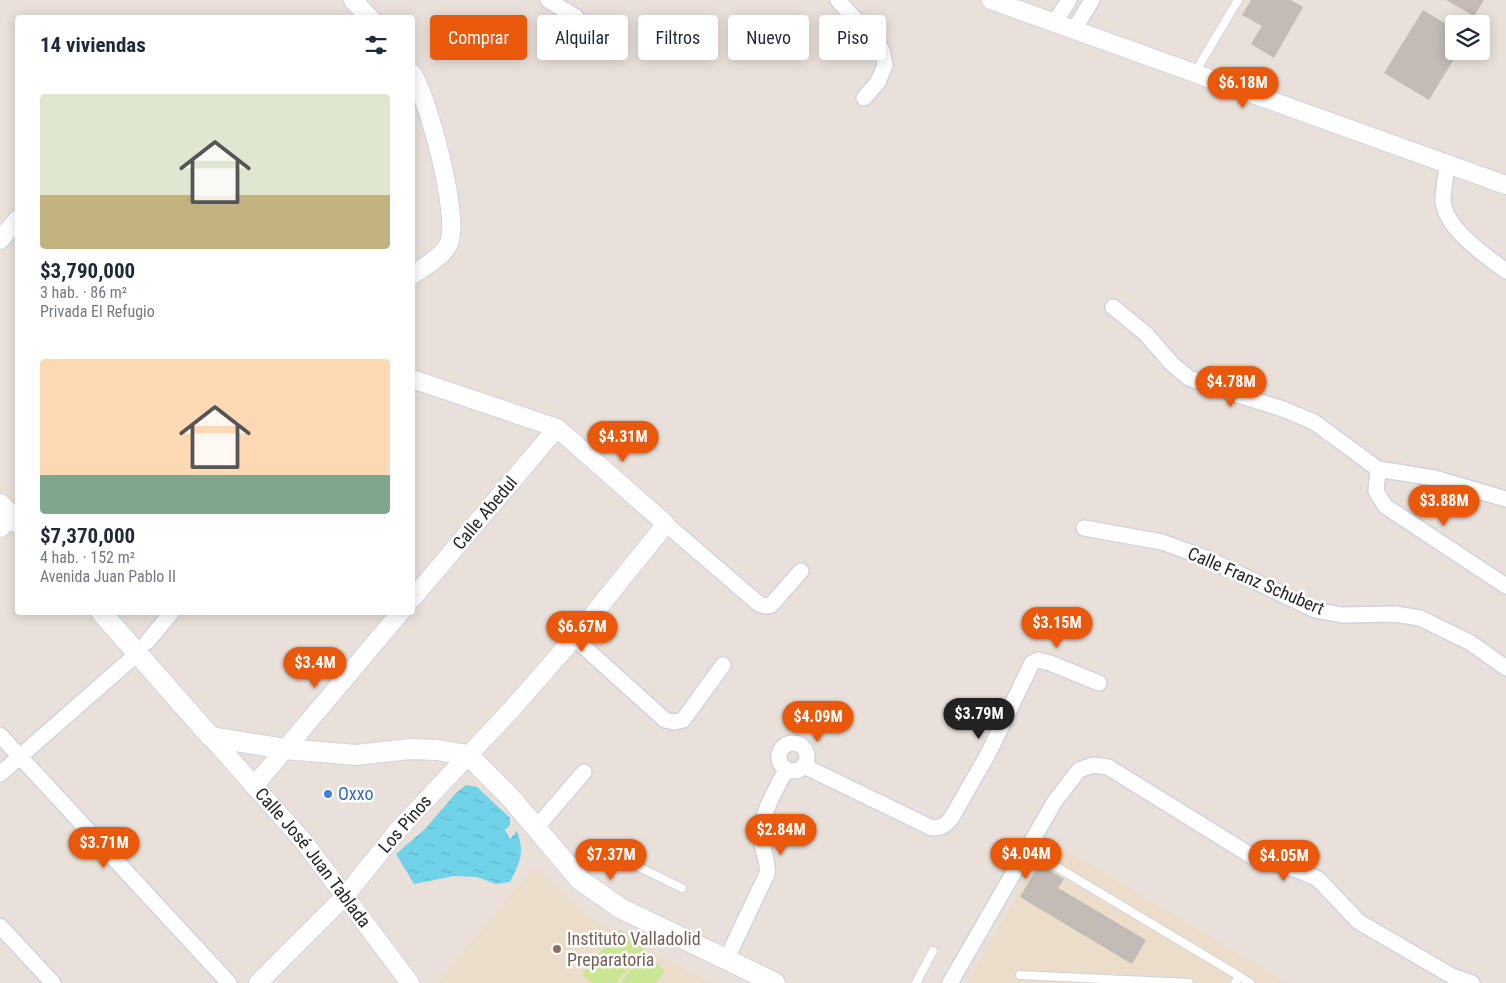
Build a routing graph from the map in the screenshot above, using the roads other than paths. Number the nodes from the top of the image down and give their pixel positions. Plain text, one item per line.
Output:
1 (353, 0) edge
2 (548, 0) edge
3 (838, 0) edge
4 (991, 0) edge
5 (1069, 0) edge
6 (1092, 0) edge
7 (1238, 0) edge
8 (367, 15) edge
9 (573, 15) edge
10 (1055, 22) junction
11 (1074, 30) junction
12 (1194, 74) junction
13 (415, 80) edge
14 (864, 98) dead end
15 (1447, 165) junction
16 (1506, 185) edge
17 (15, 222) edge
18 (1, 236) edge
19 (1506, 272) edge
20 (415, 273) edge
21 (1113, 307) dead end
22 (415, 379) edge
23 (557, 428) junction
24 (1378, 469) junction
25 (1506, 499) edge
26 (666, 524) junction
27 (1084, 528) dead end
28 (801, 571) dead end
29 (1506, 586) edge
30 (415, 595) edge
31 (105, 615) edge
32 (169, 615) edge
33 (398, 615) edge
34 (574, 638) junction
35 (142, 647) junction
36 (723, 665) dead end
37 (1506, 668) edge
38 (1099, 683) dead end
39 (0, 735) edge
40 (211, 737) junction
41 (285, 750) junction
42 (19, 755) junction
43 (468, 755) junction
44 (804, 766) junction
45 (786, 769) junction
46 (584, 772) dead end
47 (0, 774) edge
48 (254, 786) junction
49 (536, 828) junction
50 (1055, 866) dead end
51 (572, 871) junction
52 (682, 888) dead end
53 (345, 896) junction
54 (0, 926) edge
55 (933, 951) dead end
56 (726, 960) junction
57 (1020, 974) dead end
58 (761, 980) edge
59 (1237, 980) edge
60 (53, 983) edge
61 (229, 983) edge
62 (258, 983) edge
63 (410, 983) edge
64 (916, 983) edge
65 (950, 983) edge
66 (1189, 983) edge
67 (1250, 983) edge
68 (1472, 983) edge

1 - 8 street
2 - 9 street
3 - 14 street
4 - 10 street
5 - 10 street
6 - 11 street
7 - 12 lane
10 - 11 street
11 - 12 street
12 - 15 street
13 - 20 street
15 - 16 street
15 - 19 street
17 - 18 street
21 - 24 street
22 - 23 street
23 - 26 street
23 - 30 street, Calle Abedul
24 - 25 street
24 - 29 street
26 - 28 street
26 - 34 street, Los Pinos
27 - 37 street, Calle Franz Schubert
31 - 35 main road, Calle José Juan Tablada
32 - 35 street
33 - 41 street
34 - 36 street
34 - 43 street, Los Pinos
35 - 40 main road, Calle José Juan Tablada
35 - 42 street
38 - 44 street
39 - 42 street
40 - 41 main road
40 - 48 street, Calle José Juan Tablada
41 - 43 main road
41 - 48 street
42 - 47 street
42 - 61 street
43 - 49 main road
43 - 53 street, Los Pinos
44 - 45 street
44 - 45 street
45 - 56 street
46 - 49 street
48 - 53 street, Calle José Juan Tablada
49 - 51 main road
50 - 59 lane
51 - 52 lane
51 - 56 main road
53 - 62 street, Los Pinos
53 - 63 street, Calle José Juan Tablada
54 - 60 street
55 - 64 lane
56 - 58 main road
57 - 66 lane
59 - 67 lane
65 - 68 street

